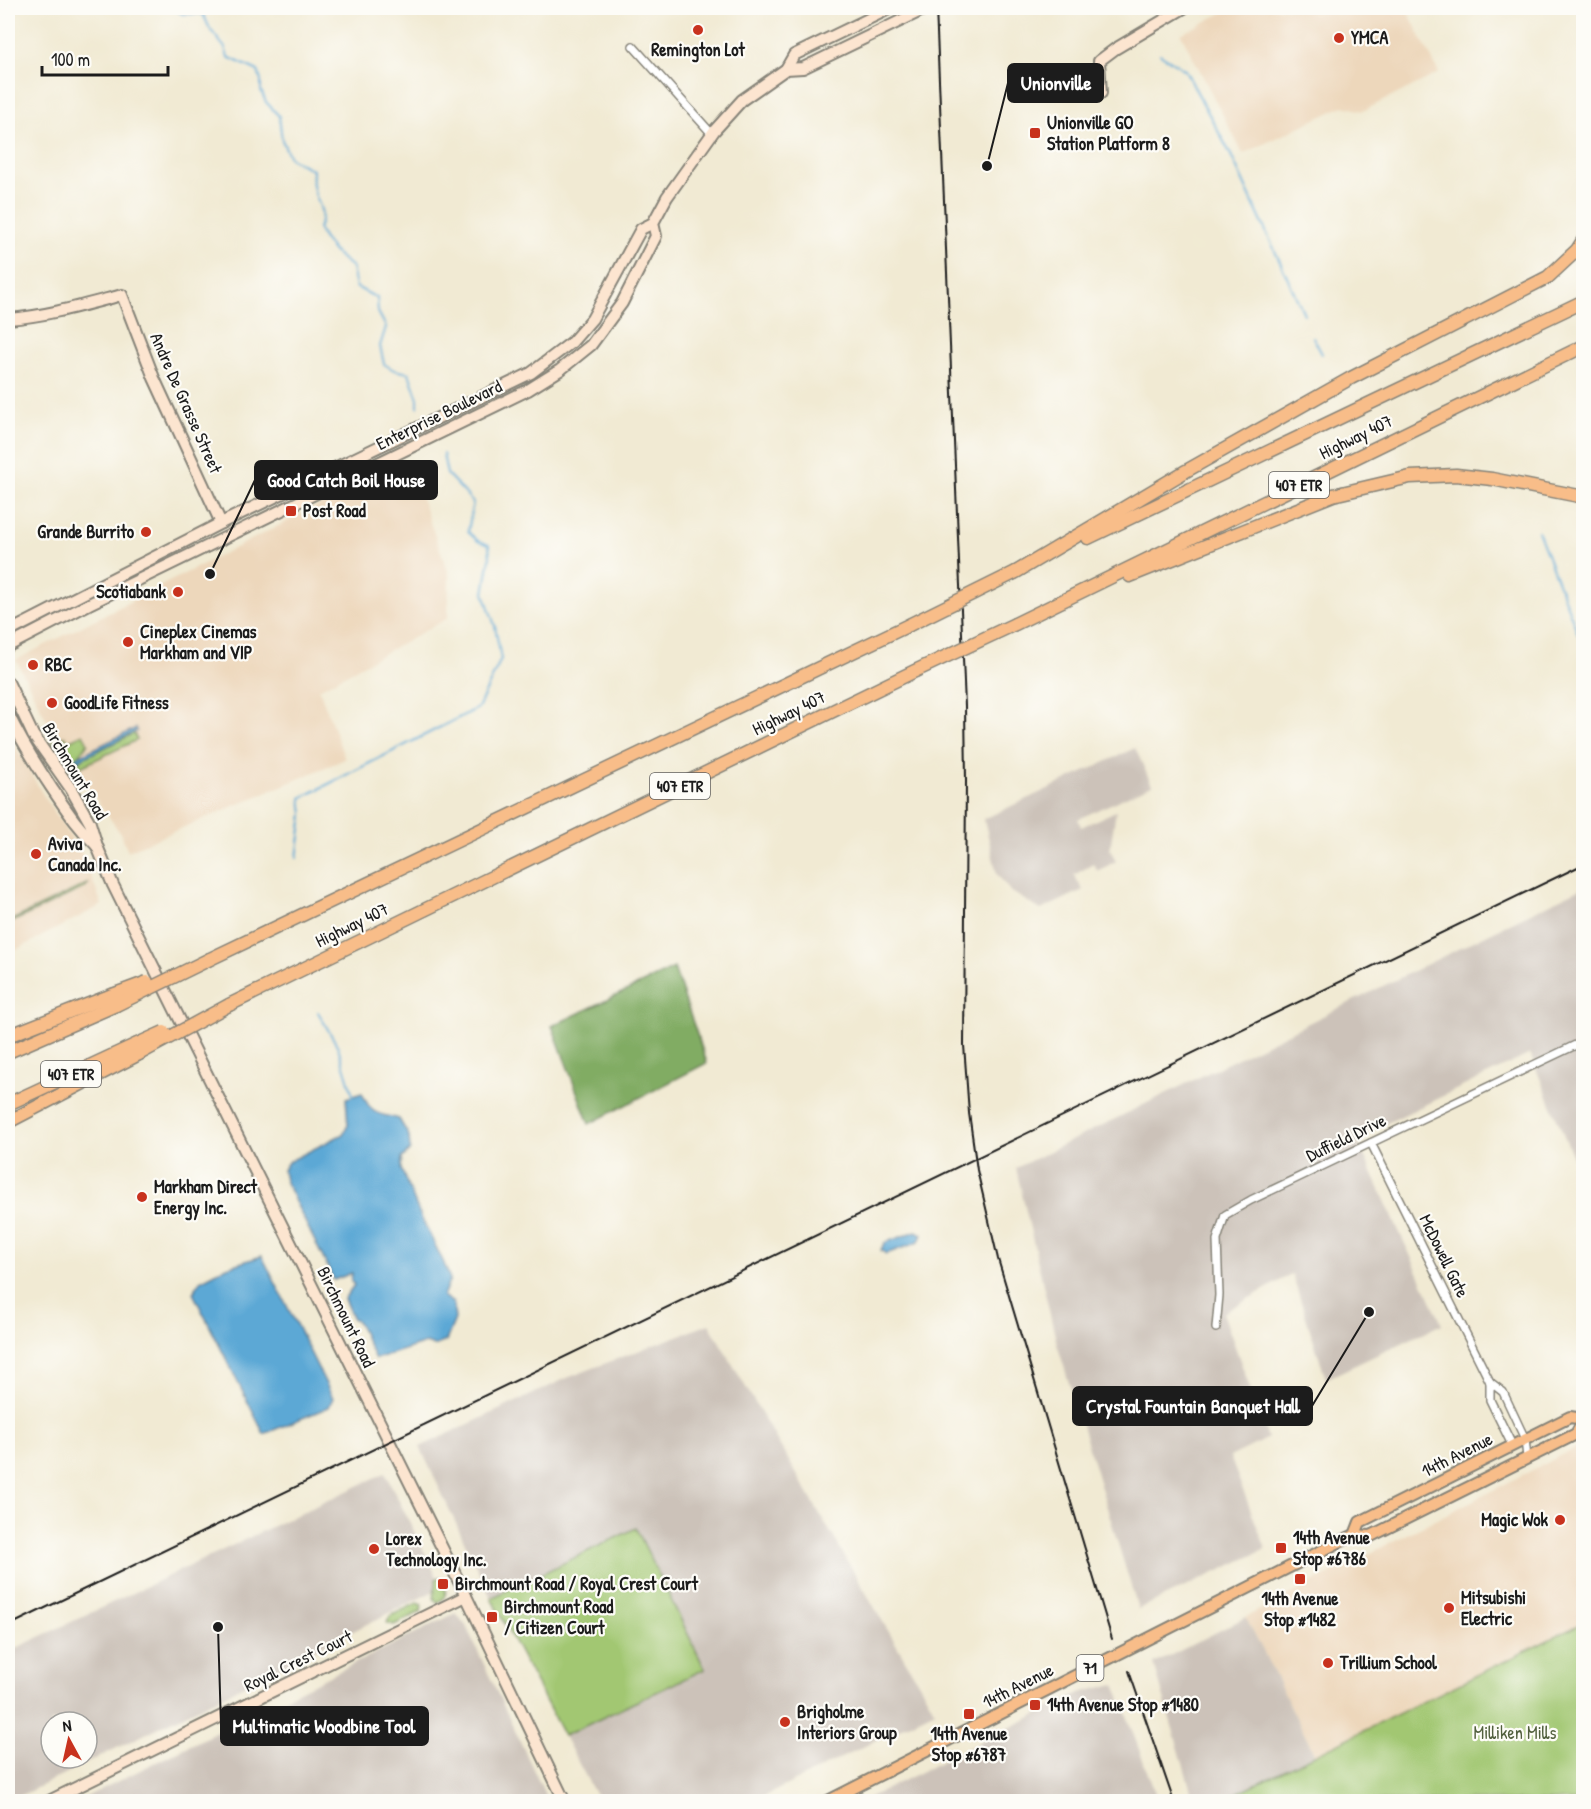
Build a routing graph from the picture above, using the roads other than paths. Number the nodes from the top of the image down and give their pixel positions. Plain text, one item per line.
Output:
1 (891, 8) edge
2 (927, 8) edge
3 (1184, 8) edge
4 (633, 46) dead end
5 (786, 69) junction
6 (1101, 93) dead end
7 (712, 134) junction
8 (653, 223) junction
9 (1584, 239) edge
10 (1584, 302) edge
11 (8, 319) edge
12 (1584, 346) edge
13 (1584, 497) edge
14 (221, 523) junction
15 (228, 536) junction
16 (1016, 572) junction
17 (1015, 624) junction
18 (8, 632) edge
19 (8, 646) edge
20 (8, 682) edge
21 (8, 714) edge
22 (97, 846) junction
23 (114, 1000) junction
24 (8, 1036) edge
25 (1584, 1041) edge
26 (137, 1049) junction
27 (8, 1052) edge
28 (8, 1104) edge
29 (8, 1122) edge
30 (1371, 1143) junction
31 (1216, 1328) dead end
32 (1490, 1382) junction
33 (1584, 1420) edge
34 (1526, 1439) junction
35 (1512, 1445) junction
36 (1527, 1458) junction
37 (1354, 1535) junction
38 (466, 1596) junction
39 (47, 1802) edge
40 (566, 1802) edge
41 (826, 1802) edge

1 - 5 main road, Enterprise Boulevard
2 - 5 main road, Enterprise Boulevard
3 - 6 main road
4 - 7 street
5 - 7 main road, Enterprise Boulevard
7 - 8 main road, Enterprise Boulevard
8 - 14 main road, Enterprise Boulevard
8 - 15 main road, Enterprise Boulevard
9 - 16 highway
10 - 16 highway, Highway 407 / 407 ETR
11 - 14 main road, Andre De Grasse Street
12 - 17 highway, Highway 407 / 407 ETR
13 - 17 highway
14 - 15 street
14 - 18 main road, Enterprise Boulevard
15 - 19 main road, Enterprise Boulevard
16 - 23 highway, Highway 407 / 407 ETR, bridge
17 - 26 highway, Highway 407 / 407 ETR, bridge
20 - 22 main road, Birchmount Road
21 - 22 main road, Birchmount Road
22 - 38 main road, Birchmount Road
23 - 24 highway
23 - 27 highway, Highway 407 / 407 ETR
25 - 30 street, Duffield Drive
26 - 28 highway, Highway 407 / 407 ETR
26 - 29 highway
30 - 31 street, Duffield Drive
30 - 32 street, McDowell Gate
32 - 34 street, McDowell Gate
32 - 35 street, McDowell Gate
33 - 34 main road, 14th Avenue / 71
33 - 36 main road, 14th Avenue / 71
34 - 35 main road, 14th Avenue / 71
34 - 36 street, McDowell Gate
35 - 37 main road, 14th Avenue / 71
36 - 37 main road, 14th Avenue / 71
37 - 41 main road, 14th Avenue / 71
38 - 39 main road, Royal Crest Court
38 - 40 main road, Birchmount Road

